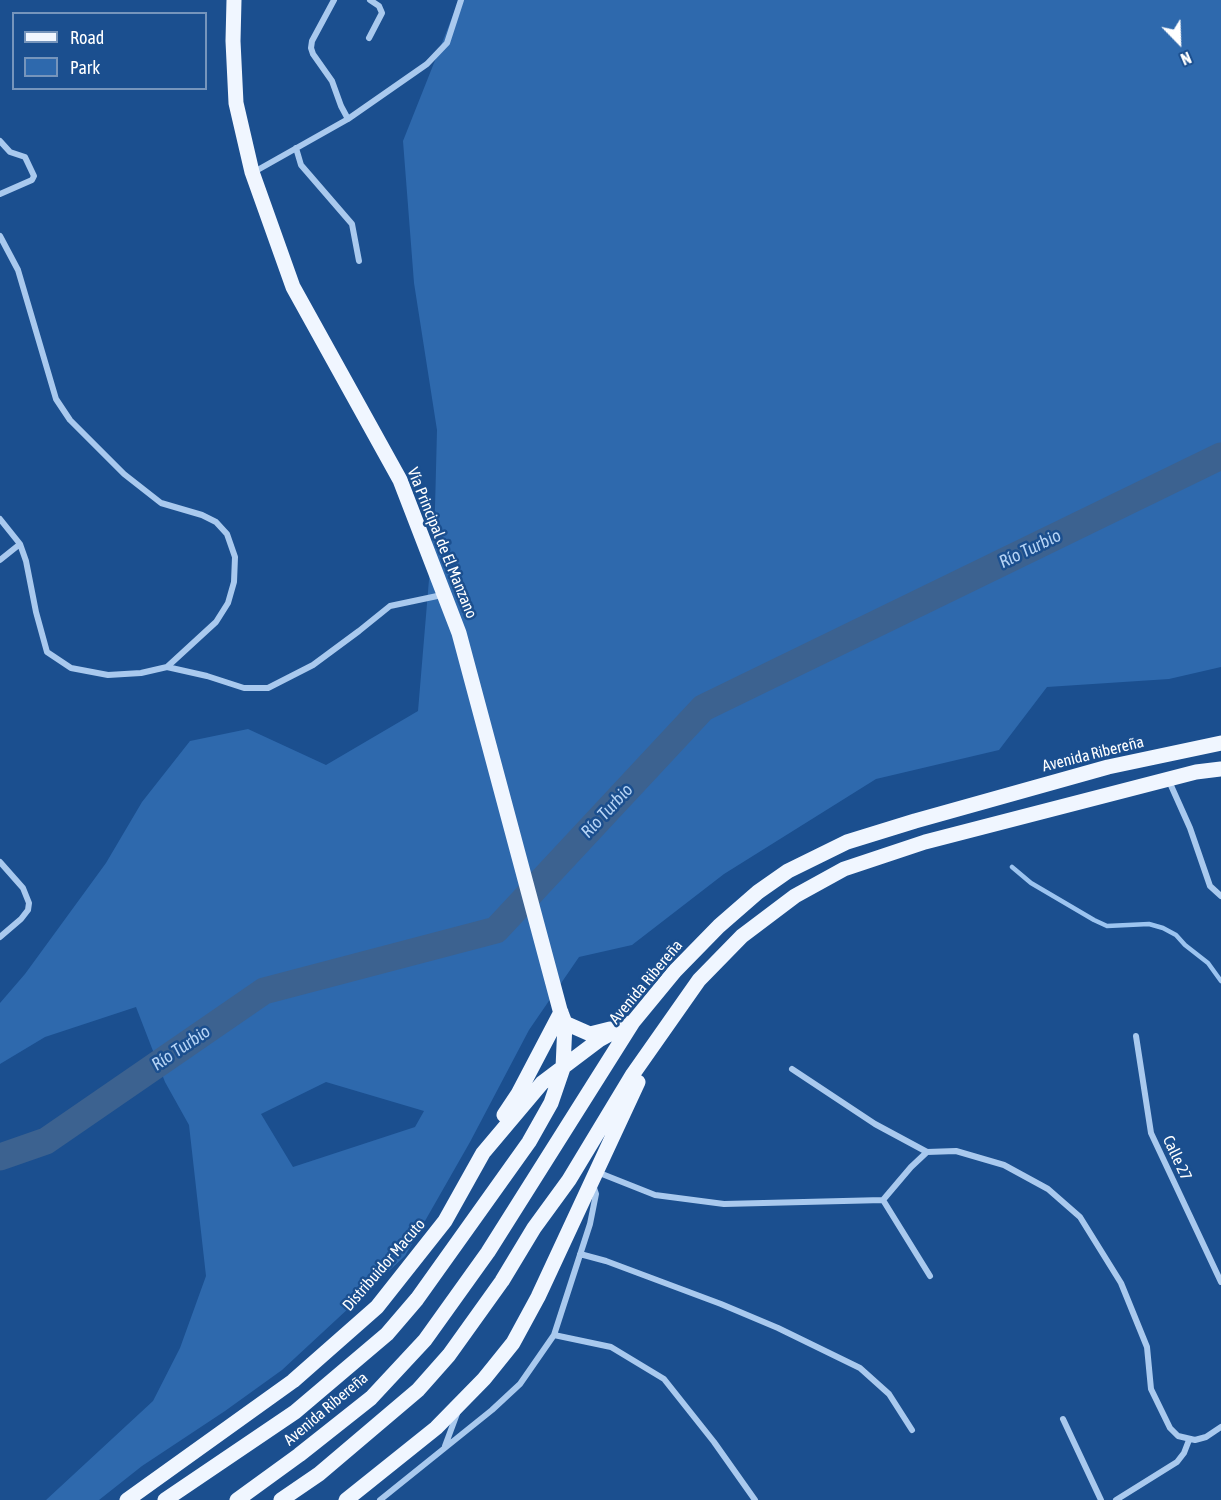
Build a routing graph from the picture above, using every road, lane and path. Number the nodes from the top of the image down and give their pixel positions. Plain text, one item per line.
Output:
1 (234, 0) edge
2 (334, 0) edge
3 (370, 0) edge
4 (460, 0) edge
5 (369, 38) dead end
6 (348, 119) junction
7 (0, 141) edge
8 (296, 148) junction
9 (252, 172) junction
10 (0, 194) edge
11 (0, 236) edge
12 (359, 261) dead end
13 (0, 519) edge
14 (20, 544) junction
15 (0, 560) edge
16 (443, 595) junction
17 (168, 667) junction
18 (1221, 743) edge
19 (1221, 769) edge
20 (1168, 779) junction
21 (0, 862) edge
22 (1221, 896) edge
23 (0, 937) edge
24 (562, 1015) junction
25 (633, 1022) junction
26 (1136, 1036) dead end
27 (647, 1054) junction
28 (563, 1068) junction
29 (792, 1069) dead end
30 (927, 1152) junction
31 (483, 1154) junction
32 (595, 1177) junction
33 (883, 1200) junction
34 (580, 1254) junction
35 (930, 1276) dead end
36 (1221, 1282) edge
37 (554, 1335) junction
38 (460, 1404) junction
39 (1063, 1419) dead end
40 (1221, 1427) edge
41 (912, 1430) dead end
42 (1189, 1440) junction
43 (444, 1447) junction
44 (127, 1500) edge
45 (165, 1500) edge
46 (237, 1500) edge
47 (281, 1500) edge
48 (346, 1500) edge
49 (380, 1500) edge
50 (755, 1500) edge
51 (1101, 1500) edge
52 (1116, 1500) edge

1 - 9 main road, Vía Principal de El Manzano
2 - 6 street
3 - 5 street
4 - 6 street
6 - 8 street
7 - 10 street
8 - 9 street
8 - 12 street
9 - 16 main road, Vía Principal de El Manzano
11 - 17 street
13 - 14 street
14 - 15 street
14 - 17 street
16 - 17 street
16 - 24 main road, Vía Principal de El Manzano
18 - 25 main road, Avenida Ribereña
19 - 20 main road
20 - 22 street
20 - 27 main road
21 - 23 street
24 - 25 main road
24 - 28 main road, Vía Principal de El Manzano
24 - 31 main road
25 - 28 main road, Distribuidor Macuto
25 - 46 main road, Avenida Ribereña
26 - 36 street, Calle 27
27 - 32 main road
27 - 47 main road
28 - 31 main road, Distribuidor Macuto
28 - 45 main road, Vía Principal de El Manzano
29 - 30 street
30 - 33 street
30 - 42 street
31 - 44 main road, Distribuidor Macuto
32 - 33 street
32 - 34 street
32 - 38 main road
33 - 35 street
34 - 37 street
34 - 41 street
37 - 43 street
37 - 50 street
38 - 43 street
38 - 48 main road
39 - 51 street
40 - 42 street
42 - 52 street
43 - 49 street

